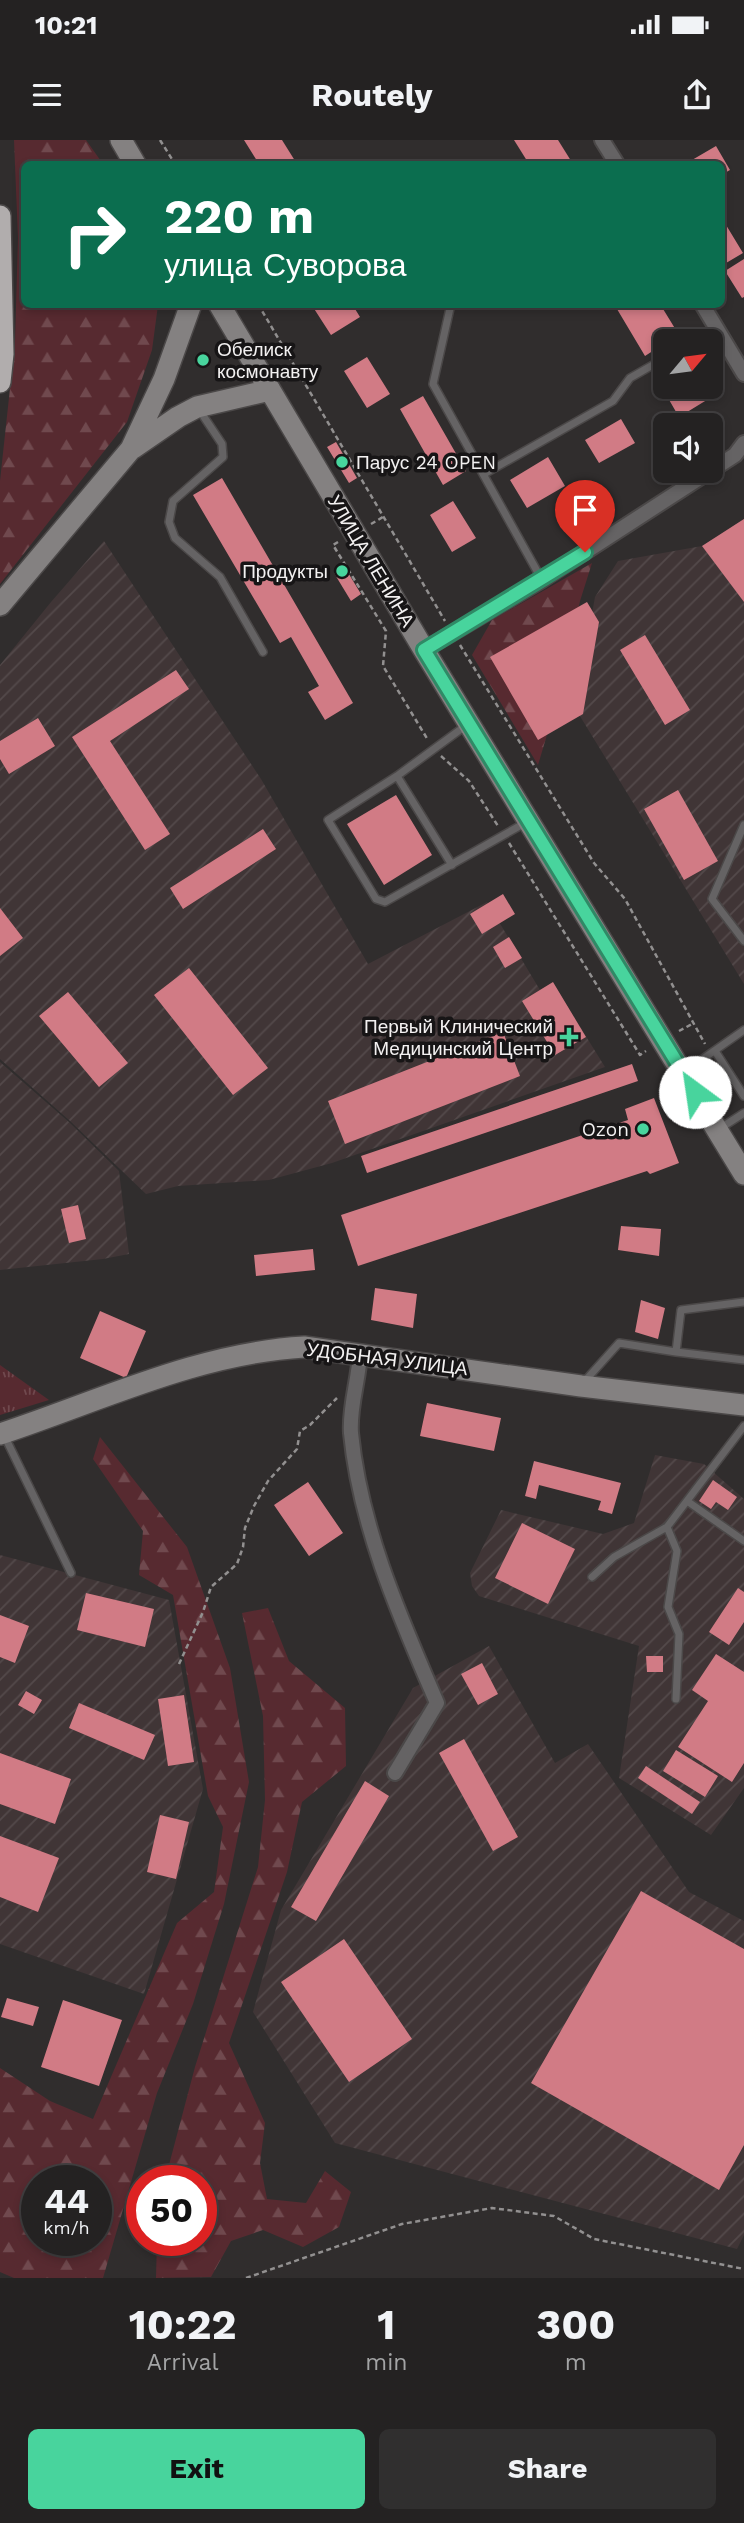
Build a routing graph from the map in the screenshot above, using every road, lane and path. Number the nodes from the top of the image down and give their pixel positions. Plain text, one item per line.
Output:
1 (121, 140) edge
2 (160, 140) edge
3 (602, 140) edge
4 (133, 161) edge
5 (173, 161) edge
6 (615, 161) edge
7 (0, 216) edge
8 (190, 308) edge
9 (221, 308) edge
10 (260, 308) edge
11 (450, 308) edge
12 (704, 308) edge
13 (716, 328) joint
14 (653, 365) edge
15 (744, 374) edge
16 (164, 379) junction
17 (0, 382) edge
18 (270, 390) junction
19 (197, 407) junction
20 (744, 443) edge
21 (131, 449) junction
22 (484, 474) junction
23 (383, 517) junction
24 (355, 533) junction
25 (542, 580) junction
26 (0, 604) edge
27 (453, 633) junction
28 (424, 650) junction
29 (263, 652) dead end
30 (469, 723) junction
31 (434, 749) junction
32 (397, 776) junction
33 (528, 820) junction
34 (744, 825) edge
35 (504, 835) junction
36 (452, 865) junction
37 (744, 941) edge
38 (694, 1023) junction
39 (744, 1030) edge
40 (663, 1040) junction
41 (713, 1052) junction
42 (684, 1073) junction
43 (744, 1096) edge
44 (744, 1113) edge
45 (718, 1130) junction
46 (744, 1174) edge
47 (744, 1302) edge
48 (676, 1352) junction
49 (360, 1353) junction
50 (744, 1360) edge
51 (581, 1386) junction
52 (341, 1391) dead end
53 (744, 1405) edge
54 (744, 1426) edge
55 (2, 1434) edge
56 (687, 1501) junction
57 (667, 1527) junction
58 (744, 1541) edge
59 (71, 1573) dead end
60 (592, 1577) dead end
61 (179, 1664) dead end
62 (677, 1699) dead end
63 (395, 1773) dead end
64 (744, 2269) edge
65 (246, 2278) edge

1 - 4 main road
2 - 5 path
3 - 6 street
7 - 17 highway
8 - 16 main road
9 - 18 main road, УЛИЦА ЛЕНИНА
10 - 23 path
11 - 22 lane
12 - 13 street
13 - 15 street
14 - 22 lane
16 - 19 main road
16 - 21 main road
18 - 19 main road
18 - 24 main road, УЛИЦА ЛЕНИНА
19 - 21 main road
19 - 29 lane
20 - 25 street
21 - 26 main road
22 - 25 lane
23 - 24 path
23 - 27 path
24 - 28 main road, УЛИЦА ЛЕНИНА
24 - 31 path
25 - 27 street
27 - 28 street
27 - 38 path
28 - 30 main road, УЛИЦА ЛЕНИНА
30 - 31 lane
30 - 33 main road, УЛИЦА ЛЕНИНА
31 - 32 lane
31 - 35 path
32 - 36 lane
32 - 36 lane
33 - 35 lane
33 - 40 main road, УЛИЦА ЛЕНИНА
34 - 37 lane
35 - 36 lane
35 - 40 path
38 - 40 path
38 - 41 path
39 - 41 lane
40 - 42 main road, УЛИЦА ЛЕНИНА
41 - 42 lane
41 - 43 lane
42 - 45 main road, УЛИЦА ЛЕНИНА
44 - 45 lane
45 - 46 main road, УЛИЦА ЛЕНИНА
47 - 48 lane
48 - 50 lane
48 - 51 lane
49 - 51 main road, УДОБНАЯ УЛИЦА
49 - 55 main road, УДОБНАЯ УЛИЦА
49 - 63 street
51 - 53 main road, УДОБНАЯ УЛИЦА
52 - 61 path
54 - 56 lane
55 - 59 lane
56 - 57 lane
56 - 58 lane
57 - 60 lane
57 - 62 lane
64 - 65 path

